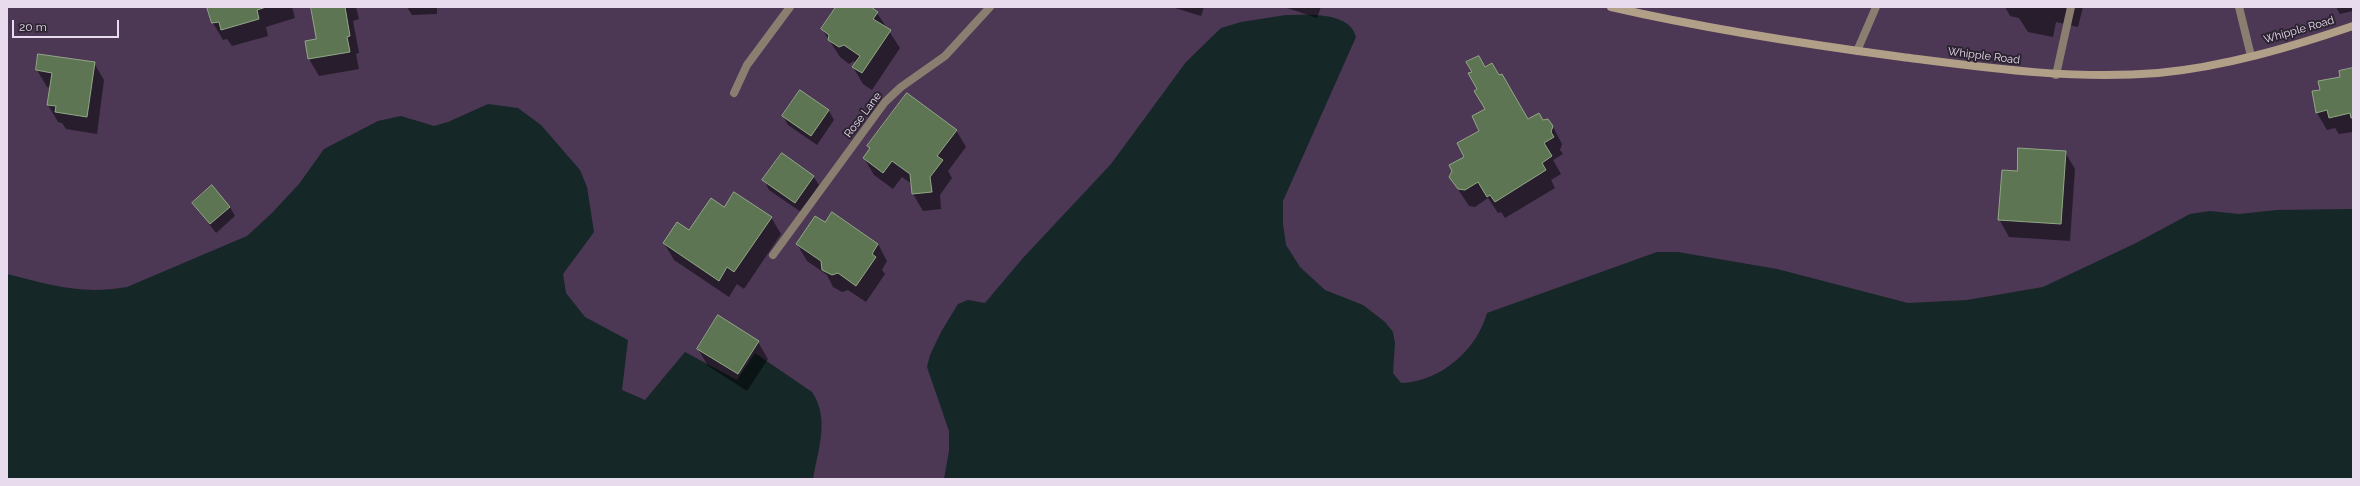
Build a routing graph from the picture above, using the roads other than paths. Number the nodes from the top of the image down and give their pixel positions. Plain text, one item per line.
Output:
1 (790, 7) edge
2 (990, 7) edge
3 (1611, 7) edge
4 (1876, 7) edge
5 (2072, 7) edge
6 (2240, 7) edge
7 (2353, 26) edge
8 (1857, 51) junction
9 (2251, 56) junction
10 (2056, 75) junction
11 (734, 93) dead end
12 (773, 255) dead end

1 - 11 street
2 - 12 street, Rose Lane
3 - 8 main road, Whipple Road
4 - 8 street
5 - 10 street
6 - 9 street
7 - 9 main road, Whipple Road
8 - 10 main road, Whipple Road
9 - 10 main road, Whipple Road

